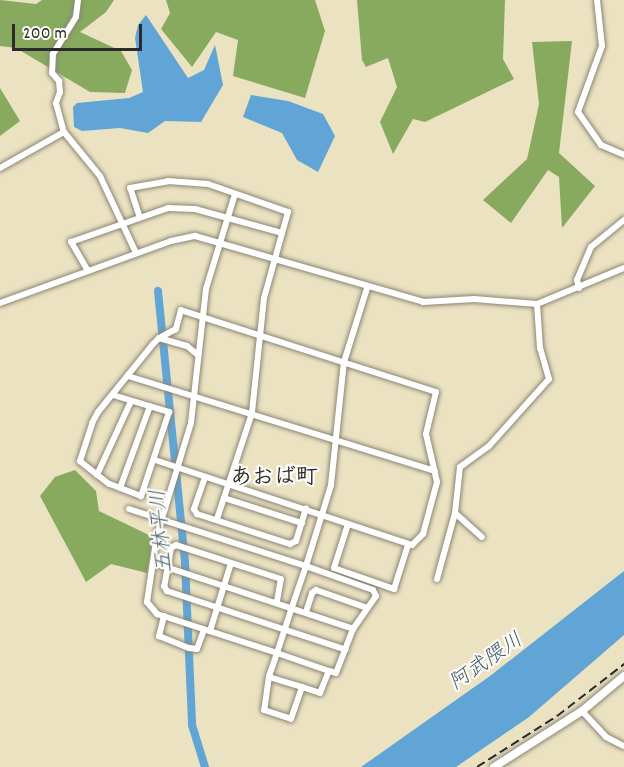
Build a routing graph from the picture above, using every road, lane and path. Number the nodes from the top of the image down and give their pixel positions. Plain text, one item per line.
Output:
1 (78, 0) edge
2 (597, 0) edge
3 (64, 132) junction
4 (624, 155) edge
5 (0, 168) edge
6 (235, 194) junction
7 (139, 215) junction
8 (227, 218) junction
9 (624, 220) edge
10 (121, 222) junction
11 (282, 233) junction
12 (220, 240) junction
13 (136, 253) junction
14 (276, 257) junction
15 (624, 268) edge
16 (88, 271) junction
17 (367, 288) junction
18 (579, 288) junction
19 (0, 303) edge
20 (537, 304) junction
21 (201, 316) junction
22 (259, 335) junction
23 (159, 338) junction
24 (198, 355) junction
25 (344, 362) junction
26 (128, 376) junction
27 (195, 393) junction
28 (113, 395) junction
29 (131, 401) junction
30 (150, 406) junction
31 (252, 413) junction
32 (337, 439) junction
33 (155, 460) junction
34 (178, 468) junction
35 (435, 471) junction
36 (97, 475) junction
37 (205, 477) junction
38 (229, 485) junction
39 (120, 488) junction
40 (225, 498) junction
41 (129, 509) dead end
42 (306, 509) junction
43 (321, 513) junction
44 (454, 513) junction
45 (161, 519) junction
46 (217, 519) junction
47 (302, 523) junction
48 (348, 524) junction
49 (482, 537) dead end
50 (408, 544) junction
51 (154, 563) junction
52 (231, 563) junction
53 (306, 566) junction
54 (167, 568) junction
55 (437, 579) dead end
56 (225, 585) junction
57 (277, 602) junction
58 (292, 607) junction
59 (217, 608) junction
60 (367, 608) junction
61 (306, 612) junction
62 (164, 616) junction
63 (284, 629) junction
64 (353, 629) junction
65 (207, 631) junction
66 (346, 650) junction
67 (277, 653) junction
68 (329, 671) junction
69 (624, 676) edge
70 (269, 677) junction
71 (302, 687) junction
72 (582, 711) junction
73 (624, 746) edge
74 (494, 767) edge

1 - 3 street
2 - 4 street
3 - 5 street
3 - 10 street
6 - 7 street
6 - 8 street
6 - 11 street
7 - 8 street
7 - 10 street
8 - 11 street
8 - 12 street
9 - 18 street
10 - 13 street
10 - 16 street
11 - 14 street
12 - 13 street
12 - 14 street
12 - 21 street
13 - 16 street
14 - 17 street
14 - 22 street
15 - 18 street
16 - 19 street
17 - 20 street
17 - 25 street
18 - 20 street
20 - 44 street
21 - 22 street
21 - 23 street
21 - 24 street
22 - 25 street
22 - 31 street
23 - 24 street
23 - 26 street
24 - 27 street
25 - 32 street
25 - 35 street
26 - 27 street
26 - 28 street
27 - 31 street
27 - 34 street
28 - 29 street
28 - 36 street
29 - 30 street
29 - 36 street
30 - 33 street
30 - 39 street
31 - 32 street
31 - 38 street
32 - 35 street
32 - 43 street
33 - 34 street
33 - 39 street
34 - 37 street
34 - 45 street
35 - 50 street
36 - 39 street
37 - 38 street
37 - 46 street
38 - 40 street
38 - 42 street
40 - 46 street
40 - 47 street
41 - 45 street
42 - 43 street
42 - 47 street
43 - 48 street
43 - 53 street
44 - 49 street
44 - 55 street
45 - 51 street
45 - 53 street
46 - 47 street
48 - 50 street
48 - 50 street
51 - 54 street
51 - 62 street
52 - 54 street
52 - 56 street
52 - 57 street
53 - 58 street
53 - 60 street
54 - 56 street
54 - 59 street
56 - 57 street
56 - 59 street
57 - 58 street
58 - 61 street
58 - 63 street
59 - 63 street
59 - 65 street
60 - 61 street
60 - 64 street
61 - 64 street
62 - 65 street
62 - 65 street
63 - 66 street
63 - 67 street
64 - 66 street
65 - 67 street
66 - 68 street
67 - 68 street
67 - 70 street
68 - 71 street
69 - 72 main road
70 - 71 street
70 - 71 street
72 - 73 street
72 - 74 main road

